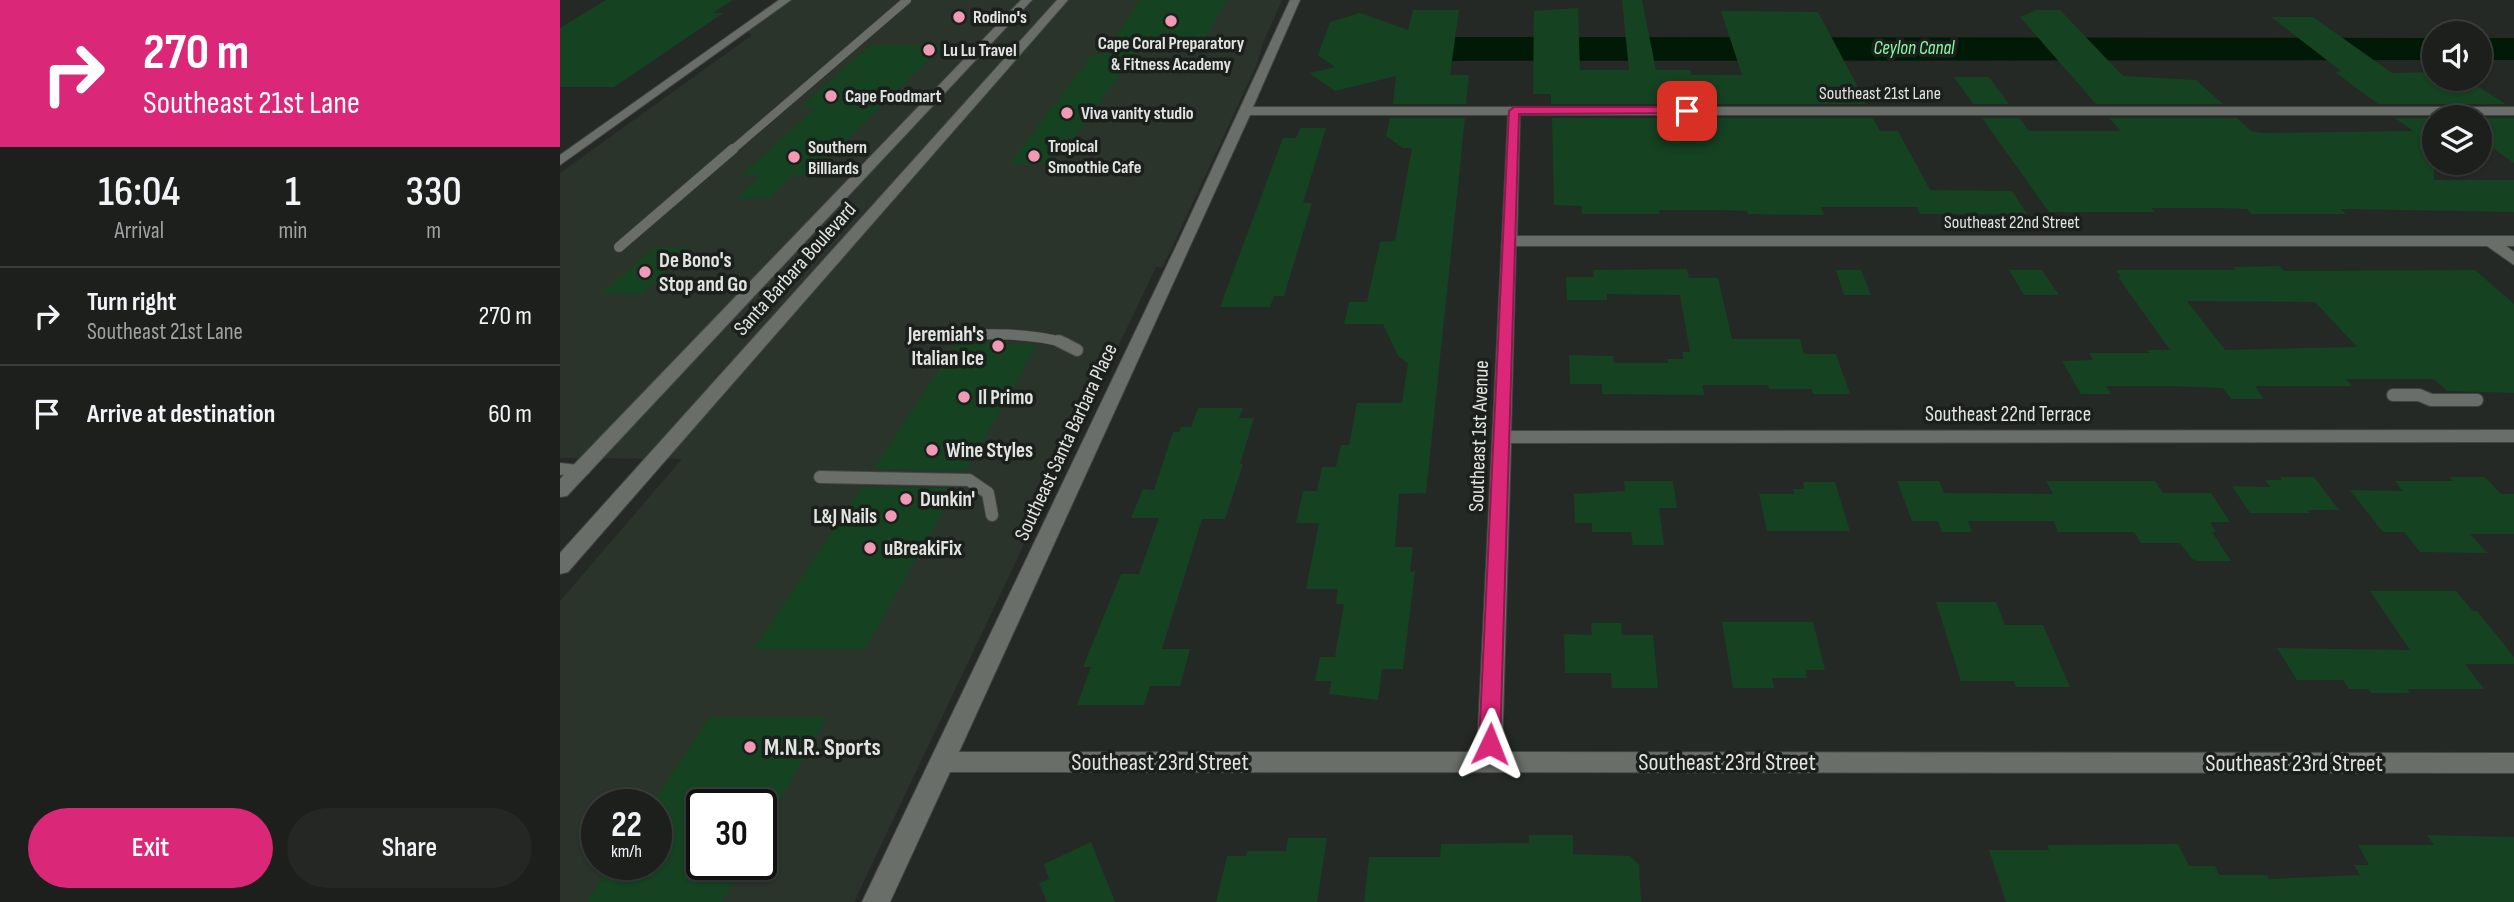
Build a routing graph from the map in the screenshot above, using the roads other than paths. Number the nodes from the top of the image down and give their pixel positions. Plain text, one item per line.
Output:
1 (786, 0) edge
2 (907, 0) edge
3 (1027, 0) edge
4 (1063, 0) edge
5 (1295, 0) edge
6 (1247, 111) junction
7 (1514, 111) junction
8 (2514, 111) edge
9 (560, 161) edge
10 (1510, 241) junction
11 (2491, 241) junction
12 (2514, 241) edge
13 (619, 247) dead end
14 (2514, 260) edge
15 (923, 337) dead end
16 (1077, 350) dead end
17 (2393, 395) dead end
18 (2477, 400) dead end
19 (2514, 436) edge
20 (1502, 437) junction
21 (560, 469) edge
22 (581, 470) junction
23 (820, 477) dead end
24 (560, 491) edge
25 (992, 514) dead end
26 (560, 567) edge
27 (940, 762) junction
28 (1489, 763) junction
29 (2514, 763) edge
30 (876, 902) edge

1 - 9 street
2 - 13 lane
3 - 22 street, Santa Barbara Boulevard
4 - 26 street, Santa Barbara Boulevard
5 - 6 street, Southeast Santa Barbara Place
6 - 7 street, Southeast 21st Lane
6 - 27 street, Southeast Santa Barbara Place
7 - 8 street, Southeast 21st Lane
7 - 10 street, Southeast 1st Avenue
10 - 11 street, Southeast 22nd Street
10 - 20 street, Southeast 1st Avenue
11 - 12 street, Southeast 22nd Street
11 - 14 street
15 - 16 lane
17 - 18 lane
19 - 20 street, Southeast 22nd Terrace
20 - 28 street, Southeast 1st Avenue
21 - 22 street
22 - 24 street, Santa Barbara Boulevard
23 - 25 lane
27 - 28 street, Southeast 23rd Street
27 - 30 street, Southeast Santa Barbara Place
28 - 29 street, Southeast 23rd Street

